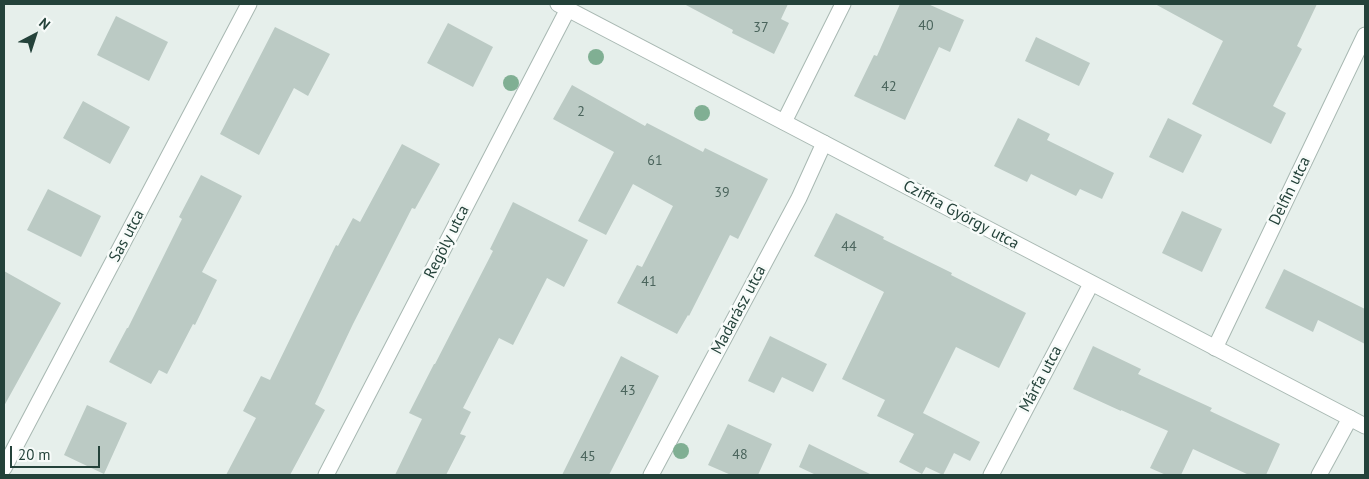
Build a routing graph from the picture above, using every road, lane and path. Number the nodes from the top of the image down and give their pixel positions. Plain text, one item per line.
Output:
1 (249, 4) edge
2 (843, 4) edge
3 (563, 6) edge
4 (1365, 35) edge
5 (784, 122) junction
6 (824, 143) junction
7 (1092, 284) junction
8 (1215, 348) junction
9 (1350, 418) junction
10 (1365, 426) edge
11 (4, 468) edge
12 (326, 475) edge
13 (651, 475) edge
14 (991, 475) edge
15 (1319, 475) edge

1 - 11 street, Sas utca
2 - 5 street
3 - 5 street, Cziffra György utca
3 - 12 street, Regöly utca
4 - 8 street, Delfin utca
5 - 6 street, Cziffra György utca
6 - 7 street, Cziffra György utca
6 - 13 street, Madarász utca
7 - 8 street, Cziffra György utca
7 - 14 street, Márfa utca
8 - 9 street, Cziffra György utca
9 - 10 street, Cziffra György utca
9 - 15 street

